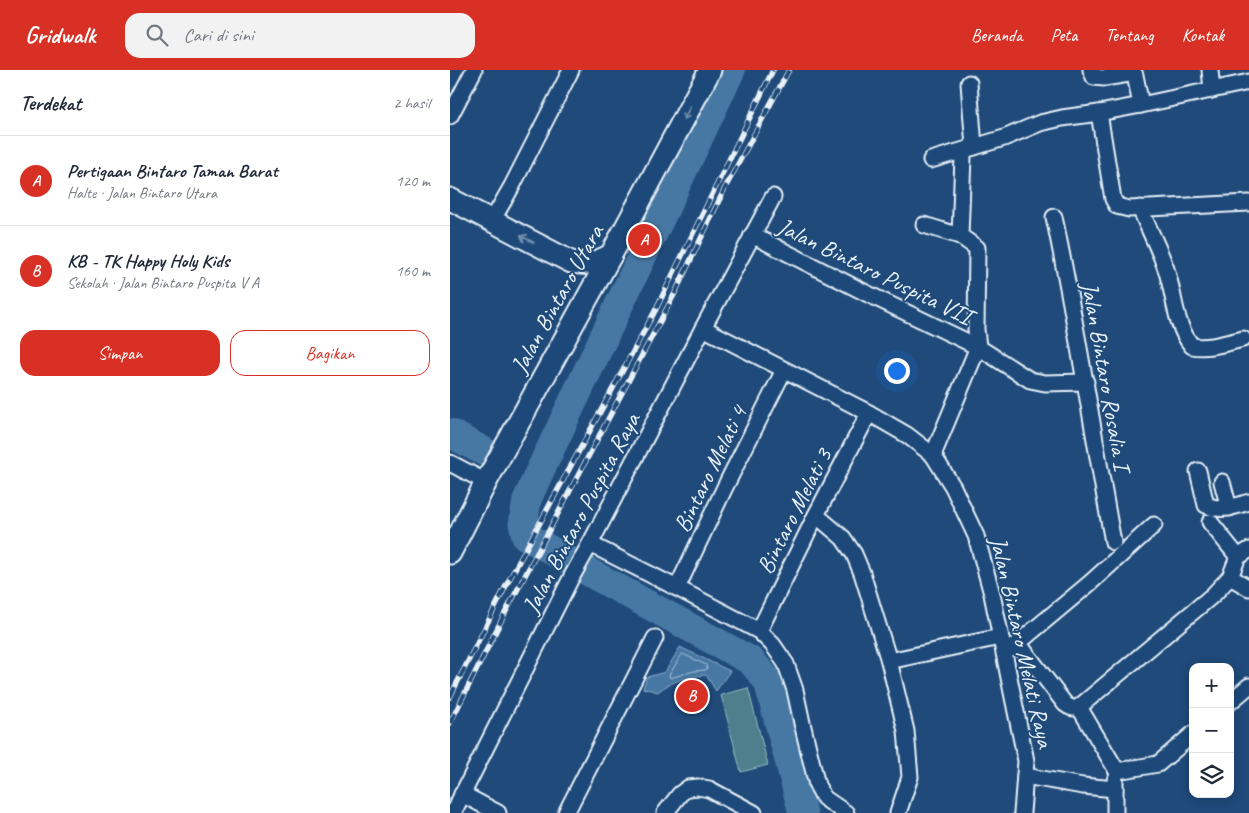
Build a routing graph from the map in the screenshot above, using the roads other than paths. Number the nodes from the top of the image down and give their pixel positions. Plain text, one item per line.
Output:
1 (474, 70) edge
2 (571, 70) edge
3 (710, 70) edge
4 (1091, 70) edge
5 (1210, 70) edge
6 (1249, 82) edge
7 (969, 83) dead end
8 (1212, 90) junction
9 (1141, 105) junction
10 (1100, 113) junction
11 (450, 116) edge
12 (968, 152) junction
13 (931, 160) dead end
14 (773, 197) dead end
15 (450, 199) edge
16 (1249, 203) edge
17 (1140, 208) junction
18 (1054, 217) dead end
19 (492, 221) junction
20 (924, 225) dead end
21 (752, 235) junction
22 (960, 236) junction
23 (611, 255) junction
24 (571, 262) junction
25 (586, 302) junction
26 (703, 328) junction
27 (1243, 339) dead end
28 (978, 347) junction
29 (784, 370) junction
30 (1086, 382) junction
31 (869, 413) junction
32 (933, 455) junction
33 (450, 463) edge
34 (1198, 471) dead end
35 (486, 482) junction
36 (1222, 482) dead end
37 (1249, 502) edge
38 (1229, 508) junction
39 (816, 515) junction
40 (1210, 522) dead end
41 (1154, 525) dead end
42 (1113, 542) dead end
43 (587, 550) junction
44 (450, 553) edge
45 (1243, 553) edge
46 (1230, 577) junction
47 (677, 588) junction
48 (1249, 588) edge
49 (759, 631) junction
50 (1000, 637) junction
51 (655, 638) dead end
52 (1019, 644) junction
53 (1004, 654) junction
54 (889, 661) junction
55 (1249, 686) edge
56 (1234, 699) edge
57 (1079, 707) junction
58 (1189, 737) edge
59 (1117, 771) junction
60 (1025, 776) junction
61 (1115, 789) junction
62 (462, 794) junction
63 (453, 813) edge
64 (498, 813) edge
65 (566, 813) edge
66 (665, 813) edge
67 (754, 813) edge
68 (846, 813) edge
69 (898, 813) edge
70 (1022, 813) edge
71 (1115, 813) edge

1 - 11 street
2 - 19 street
3 -> 23 main road, Jalan Bintaro Utara
4 - 9 street
5 - 8 street
6 - 8 street
7 - 12 street
8 - 9 street
9 - 10 street
10 - 12 street
10 - 17 street
12 - 13 street
12 - 22 street
14 - 21 street, Jalan Bintaro Puspita Raya
15 - 19 main road
16 - 17 street
17 - 27 street
18 - 30 street, Jalan Bintaro Rosalia I
24 -> 19 main road
20 - 22 street
21 - 26 street, Jalan Bintaro Puspita Raya
21 - 28 street, Jalan Bintaro Puspita VII
22 - 28 street
23 - 24 main road
23 - 25 main road, Jalan Bintaro Utara
24 - 25 main road
25 - 35 main road, Jalan Bintaro Utara
26 - 29 street, Jalan Bintaro Melati Raya
26 - 43 street, Jalan Bintaro Puspita Raya
28 - 30 street, Jalan Bintaro Puspita VII
28 - 32 street
29 - 31 street, Jalan Bintaro Melati Raya
29 - 47 street, Bintaro Melati 4
30 - 42 street, Jalan Bintaro Rosalia I
31 - 32 street, Jalan Bintaro Melati Raya
31 - 39 street, Bintaro Melati 3
32 - 50 street, Jalan Bintaro Melati Raya
33 - 35 street
34 - 38 street
35 - 44 main road, Jalan Bintaro Utara
36 - 38 street
37 - 38 street
39 - 49 street, Bintaro Melati 3
39 - 54 street
40 - 45 street
41 - 52 street
43 - 47 street
43 - 62 street, Jalan Bintaro Puspita Raya
45 - 46 street
46 - 48 street
46 - 57 street
47 - 49 street
49 - 68 street
50 - 53 street, Jalan Bintaro Melati Raya
50 - 54 street
51 - 65 street
52 - 53 street
52 - 57 street
53 - 60 street, Jalan Bintaro Melati Raya
54 - 69 street
55 - 56 street
57 - 59 street
58 - 59 street
59 - 61 street
60 - 61 street
60 - 70 street, Jalan Bintaro Melati Raya
61 - 71 street
62 - 63 street, Jalan Bintaro Puspita Raya
62 - 64 street
66 - 67 street

